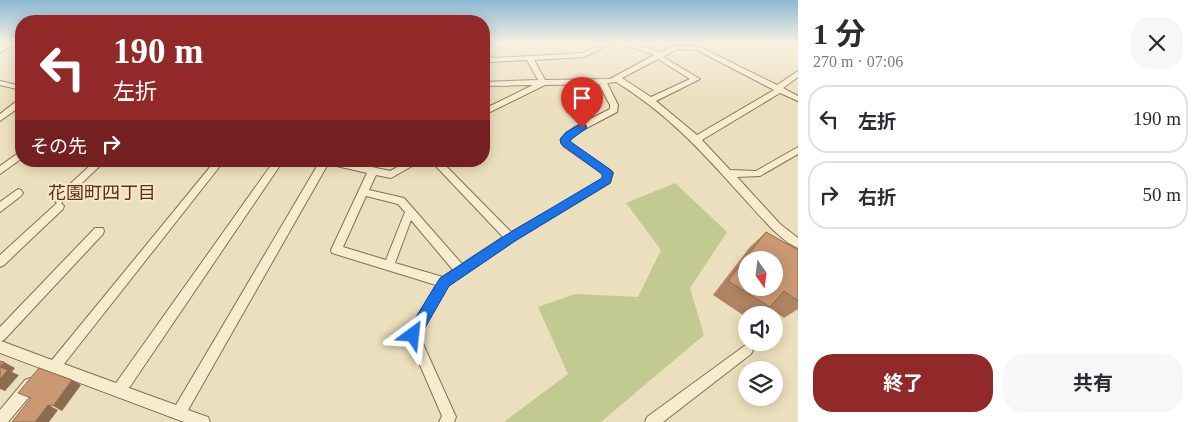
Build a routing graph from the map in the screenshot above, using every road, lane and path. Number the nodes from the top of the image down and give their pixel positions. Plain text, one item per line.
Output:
1 (531, 63) edge
2 (646, 63) edge
3 (671, 63) edge
4 (727, 63) edge
5 (798, 73) edge
6 (617, 79) junction
7 (602, 82) junction
8 (0, 83) edge
9 (542, 83) junction
10 (490, 84) edge
11 (15, 87) edge
12 (778, 89) junction
13 (798, 99) edge
14 (652, 100) junction
15 (15, 107) edge
16 (490, 109) edge
17 (0, 118) edge
18 (697, 139) junction
19 (798, 150) edge
20 (15, 159) edge
21 (95, 167) edge
22 (215, 167) edge
23 (275, 167) edge
24 (322, 167) edge
25 (356, 167) edge
26 (401, 167) edge
27 (441, 167) edge
28 (0, 171) edge
29 (373, 171) junction
30 (728, 173) junction
31 (18, 192) dead end
32 (363, 192) junction
33 (0, 208) edge
34 (410, 211) junction
35 (98, 231) dead end
36 (510, 238) junction
37 (798, 244) edge
38 (0, 262) edge
39 (389, 266) junction
40 (461, 271) junction
41 (444, 282) junction
42 (0, 336) edge
43 (0, 347) edge
44 (746, 351) edge
45 (50, 366) junction
46 (119, 391) junction
47 (179, 413) junction
48 (0, 421) edge
49 (203, 422) edge
50 (446, 422) edge
51 (652, 422) edge

1 - 9 street
2 - 6 street
3 - 14 street
4 - 12 street
5 - 12 street
6 - 7 street
6 - 14 street
7 - 9 street
7 - 36 street
8 - 11 street
9 - 10 street
9 - 16 street
12 - 13 street
12 - 18 street
14 - 18 street
15 - 17 street
18 - 30 street
19 - 30 street
20 - 28 street
21 - 38 street
22 - 45 street
23 - 46 street
24 - 47 street
25 - 29 street
26 - 29 street
27 - 36 street
29 - 32 street
30 - 37 street
31 - 33 street
32 - 34 street
32 - 39 street
34 - 39 street
34 - 40 street
35 - 42 street
36 - 40 street
39 - 41 street
40 - 41 street
41 - 50 street
43 - 45 street
44 - 51 street
45 - 46 street
45 - 48 street
46 - 47 street
47 - 49 street

